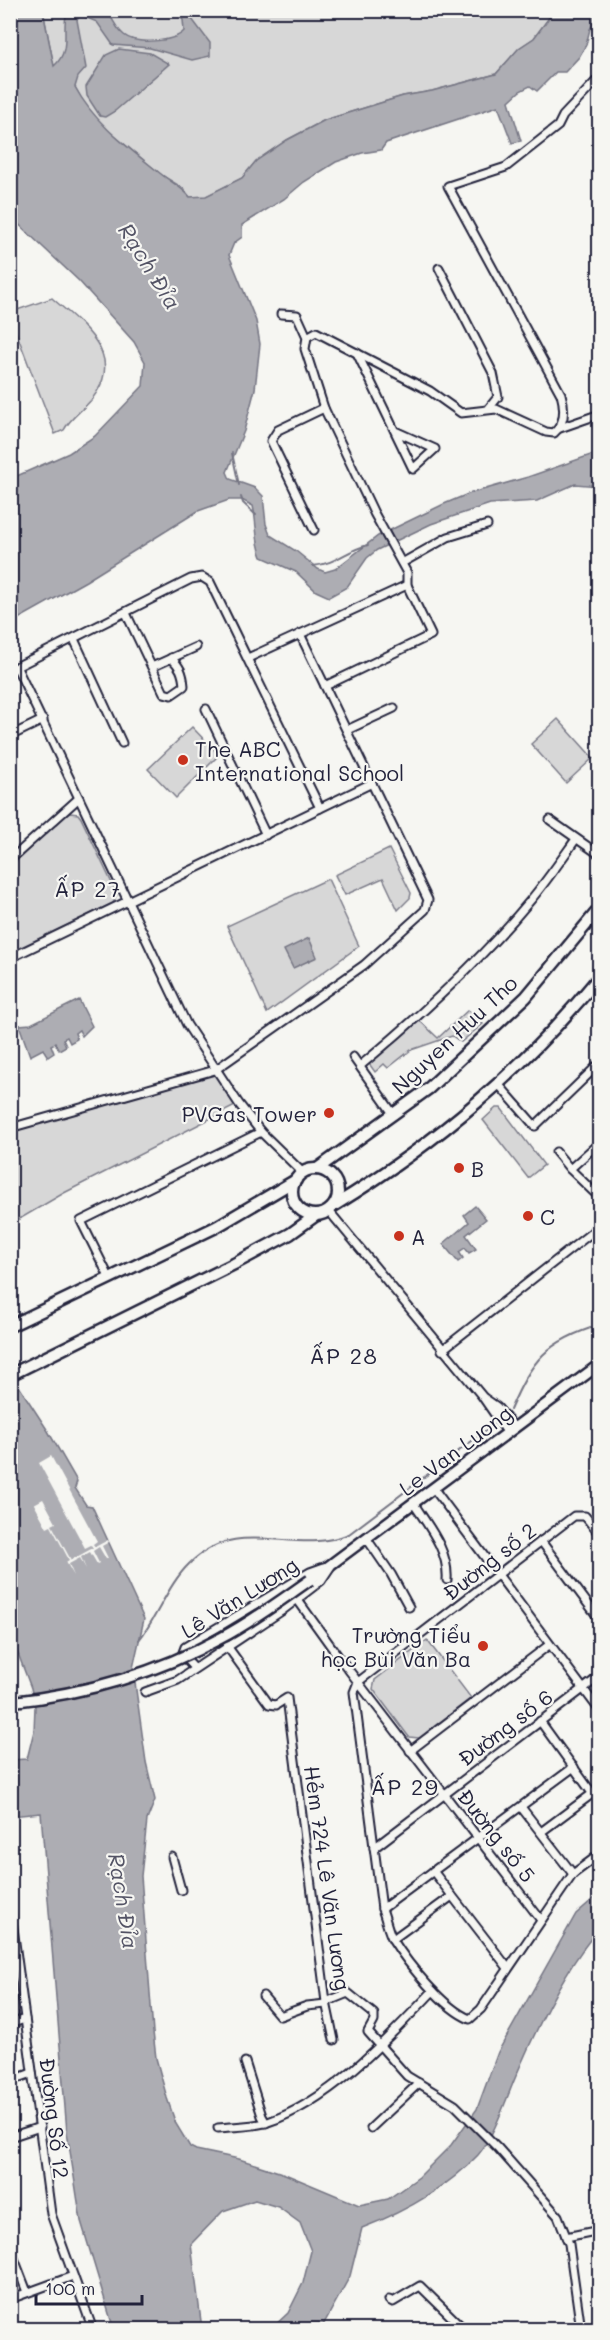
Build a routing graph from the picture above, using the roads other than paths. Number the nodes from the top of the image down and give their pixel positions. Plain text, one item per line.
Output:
1 (600, 77) edge
2 (439, 268) dead end
3 (281, 314) dead end
4 (307, 337) junction
5 (357, 352) junction
6 (324, 408) junction
7 (489, 408) junction
8 (600, 414) edge
9 (560, 428) junction
10 (395, 432) junction
11 (487, 525) dead end
12 (314, 530) dead end
13 (402, 563) junction
14 (407, 585) junction
15 (126, 613) junction
16 (300, 634) junction
17 (74, 639) junction
18 (196, 647) dead end
19 (171, 658) junction
20 (248, 658) junction
21 (152, 667) junction
22 (14, 669) edge
23 (325, 686) junction
24 (394, 708) dead end
25 (206, 709) dead end
26 (43, 720) junction
27 (347, 730) junction
28 (10, 736) edge
29 (122, 742) dead end
30 (372, 783) junction
31 (79, 798) junction
32 (320, 808) junction
33 (550, 820) dead end
34 (266, 835) junction
35 (576, 839) junction
36 (600, 855) edge
37 (10, 860) edge
38 (129, 902) junction
39 (600, 908) edge
40 (10, 958) edge
41 (600, 976) edge
42 (353, 1057) dead end
43 (600, 1063) edge
44 (360, 1066) junction
45 (215, 1070) junction
46 (499, 1085) junction
47 (394, 1114) junction
48 (10, 1128) edge
49 (261, 1132) junction
50 (600, 1142) edge
51 (556, 1152) dead end
52 (317, 1169) junction
53 (570, 1169) junction
54 (299, 1176) junction
55 (600, 1198) edge
56 (332, 1208) junction
57 (315, 1216) junction
58 (600, 1226) edge
59 (109, 1277) junction
60 (10, 1326) edge
61 (442, 1350) junction
62 (600, 1364) edge
63 (10, 1375) edge
64 (511, 1430) junction
65 (434, 1489) junction
66 (414, 1504) junction
67 (600, 1535) edge
68 (367, 1539) junction
69 (541, 1541) junction
70 (332, 1564) junction
71 (497, 1576) junction
72 (447, 1580) dead end
73 (297, 1599) junction
74 (410, 1607) dead end
75 (600, 1620) edge
76 (549, 1645) junction
77 (227, 1646) junction
78 (194, 1668) junction
79 (600, 1676) edge
80 (358, 1682) junction
81 (582, 1689) junction
82 (145, 1692) dead end
83 (10, 1702) edge
84 (600, 1711) edge
85 (540, 1721) junction
86 (411, 1751) junction
87 (574, 1767) junction
88 (600, 1788) edge
89 (592, 1793) junction
90 (444, 1794) junction
91 (521, 1806) junction
92 (541, 1832) junction
93 (478, 1838) junction
94 (374, 1848) junction
95 (600, 1854) edge
96 (172, 1857) dead end
97 (433, 1871) junction
98 (573, 1874) junction
99 (181, 1890) dead end
100 (453, 1896) junction
101 (11, 1906) edge
102 (382, 1909) junction
103 (541, 1920) junction
104 (393, 1939) junction
105 (508, 1968) junction
106 (433, 1991) junction
107 (263, 1996) dead end
108 (326, 2003) junction
109 (25, 2019) junction
110 (10, 2024) edge
111 (334, 2040) dead end
112 (380, 2046) junction
113 (245, 2062) dead end
114 (32, 2073) junction
115 (10, 2081) edge
116 (419, 2083) junction
117 (266, 2122) junction
118 (40, 2127) junction
119 (218, 2128) dead end
120 (371, 2128) dead end
121 (10, 2137) edge
122 (600, 2230) edge
123 (567, 2237) junction
124 (10, 2248) edge
125 (73, 2276) junction
126 (27, 2292) junction
127 (10, 2298) edge
128 (389, 2300) dead end
129 (93, 2330) edge
130 (465, 2330) edge
131 (581, 2330) edge

1 - 9 street
2 - 7 street
3 - 4 street
4 - 5 street
4 - 6 street
5 - 7 street
5 - 10 street
6 - 12 street
6 - 13 street
7 - 9 street
8 - 9 street
10 - 10 street
11 - 13 street
13 - 14 street
14 - 16 street
14 - 23 street
15 - 17 street
15 - 20 street
15 - 21 street
16 - 20 street
16 - 23 street
17 - 22 street
17 - 29 street
18 - 19 street
19 - 21 street
19 - 21 street
20 - 32 street
22 - 26 street
23 - 27 street
24 - 27 street
25 - 34 street
26 - 28 street
26 - 31 street
27 - 30 street
30 - 32 street
30 - 45 street
31 - 37 street
31 - 38 street
32 - 34 street
33 - 35 street
34 - 38 street
35 - 36 street
35 - 44 street
38 - 40 street
38 - 45 street
39 - 47 main road, Nguyen Huu Tho
41 - 46 main road
42 - 44 street
43 - 46 street
44 - 47 street
45 - 48 street
45 - 49 street
46 - 56 main road
47 - 52 main road, Nguyen Huu Tho
49 - 54 street
49 - 59 street
50 - 53 street
51 - 53 street
52 - 54 main road
52 - 56 main road
53 - 55 street
54 - 57 main road
54 - 59 main road
56 - 57 main road
56 - 61 street
57 - 63 main road
58 - 61 street
59 - 60 main road
61 - 64 street
62 - 64 main road, Le Van Luong
64 - 65 main road, Le Van Luong
65 - 66 main road, Le Van Luong
65 - 71 street
66 - 68 main road, Le Van Luong
66 - 72 street
67 - 69 street, Đường số 2
68 - 70 main road, Le Van Luong
68 - 74 street
69 - 71 street, Đường số 2
69 - 75 street
70 - 73 street, Le Van Luong
70 - 78 street, Lê Văn Lương
70 - 83 main road, Le Van Luong, bridge
71 - 76 street
71 - 80 street, Đường số 2
73 - 77 street, Le Van Luong
73 - 80 street, Đường số 5
76 - 81 street
76 - 86 street
77 - 78 street, Le Van Luong
77 - 108 street, Hẻm 724 Lê Văn Lương
78 - 82 street, Le Van Luong
79 - 81 street, Đường số 6
80 - 86 street, Đường số 5
80 - 94 street
81 - 84 street
81 - 85 street, Đường số 6
85 - 87 street
85 - 90 street, Đường số 6
86 - 90 street, Đường số 5
87 - 89 street
87 - 91 street
88 - 89 street
89 - 92 street
90 - 93 street, Đường số 5
90 - 94 street, Đường số 6
91 - 92 street
91 - 93 street
92 - 98 street
93 - 97 street
93 - 103 street, Đường số 5
94 - 102 street
95 - 98 street
96 - 99 street
97 - 100 street
97 - 102 street
98 - 103 street
100 - 104 street
100 - 105 street
101 - 109 street, Đường Số 12
102 - 104 street
103 - 105 street
104 - 106 street
105 - 106 street
106 - 112 street
107 - 108 street
108 - 111 street
108 - 112 street, Hẻm 724 Lê Văn Lương
109 - 110 street
109 - 114 street, Đường Số 12
112 - 116 street, Hẻm 724 Lê Văn Lương
112 - 117 street
113 - 117 street
114 - 115 street
114 - 118 street, Đường Số 12
116 - 120 street
116 - 123 street, Hẻm 724 Lê Văn Lương
117 - 119 street
118 - 121 street
118 - 125 street, Đường Số 12
122 - 123 street
123 - 131 street, Hẻm 724 Lê Văn Lương
124 - 126 street
125 - 126 street
125 - 129 street, Đường Số 12
126 - 127 street
128 - 130 street

